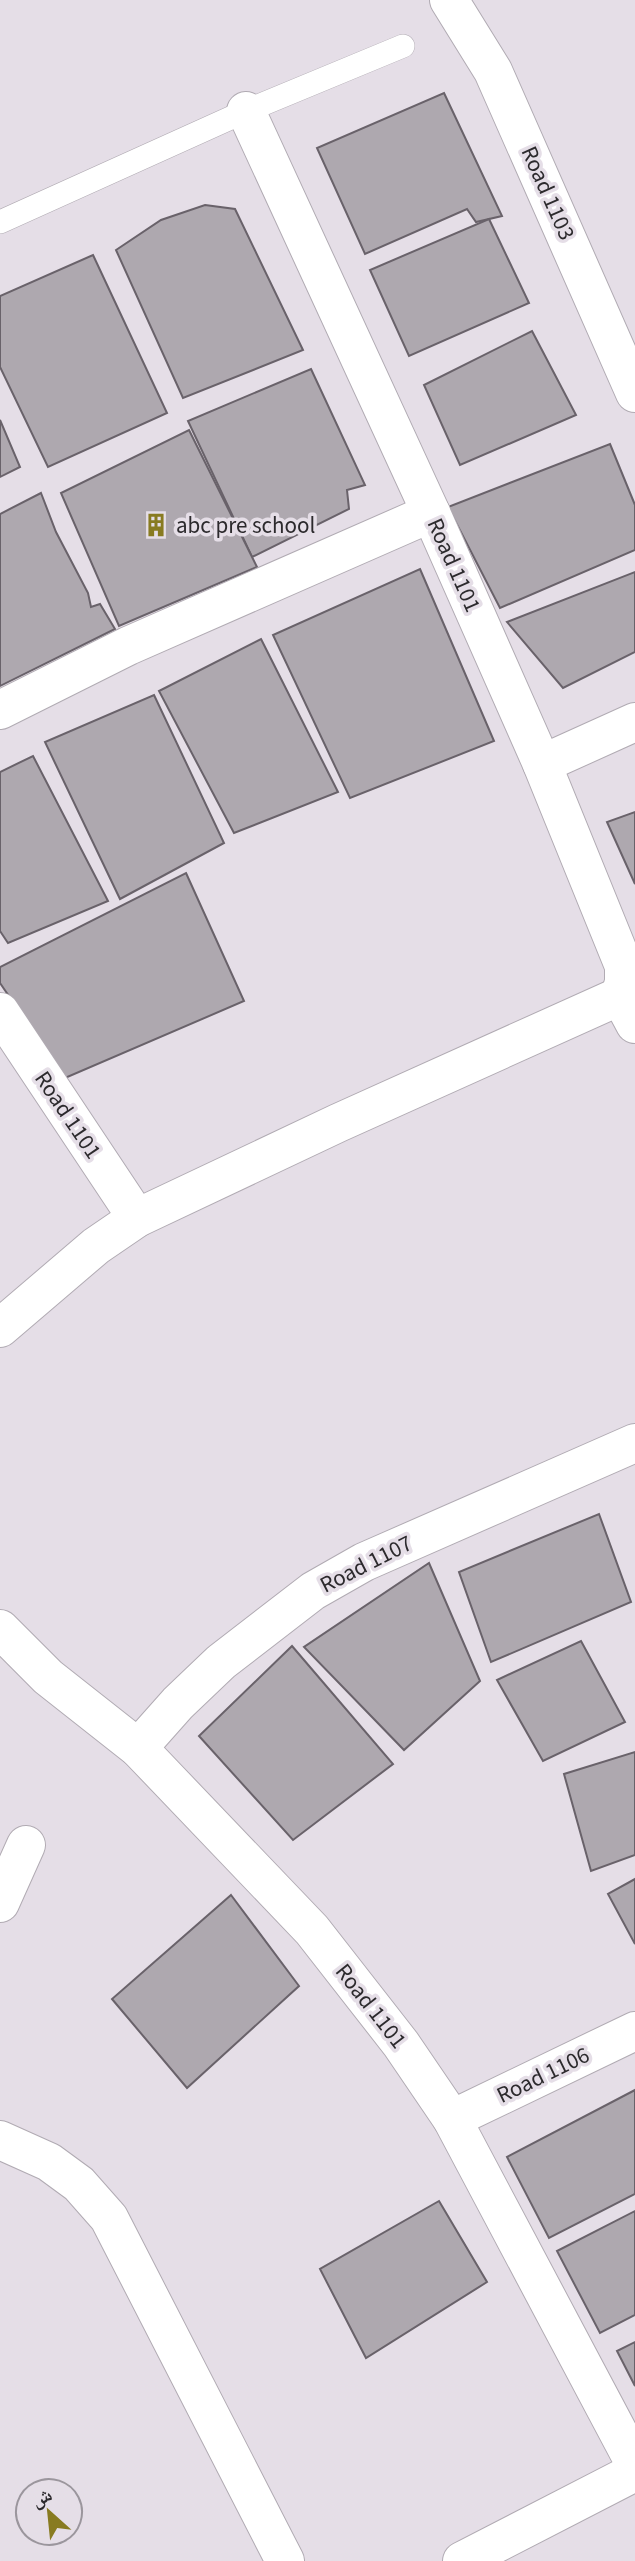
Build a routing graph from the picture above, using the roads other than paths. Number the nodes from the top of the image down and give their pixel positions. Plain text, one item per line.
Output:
1 (449, 0) edge
2 (403, 46) dead end
3 (247, 111) junction
4 (0, 222) edge
5 (635, 393) edge
6 (431, 513) junction
7 (0, 710) edge
8 (635, 722) edge
9 (542, 764) junction
10 (628, 1010) edge
11 (0, 1012) edge
12 (137, 1218) junction
13 (0, 1328) edge
14 (635, 1443) edge
15 (0, 1629) edge
16 (138, 1748) junction
17 (26, 1845) dead end
18 (0, 1903) edge
19 (635, 2031) edge
20 (452, 2119) junction
21 (0, 2140) edge
22 (635, 2464) edge
23 (635, 2472) edge
24 (285, 2561) edge
25 (461, 2561) edge

1 - 5 street, Road 1103
2 - 3 lane
3 - 4 lane
3 - 6 street, Road 1101
6 - 7 street
6 - 9 street, Road 1101
8 - 9 street
9 - 10 street, Road 1101
10 - 12 street
11 - 12 street, Road 1101
12 - 13 street
14 - 16 street, Road 1107
15 - 16 street, Road 1101
16 - 20 street, Road 1101
17 - 18 street
19 - 20 street, Road 1106
20 - 22 street, Road 1101
21 - 24 street
23 - 25 street

